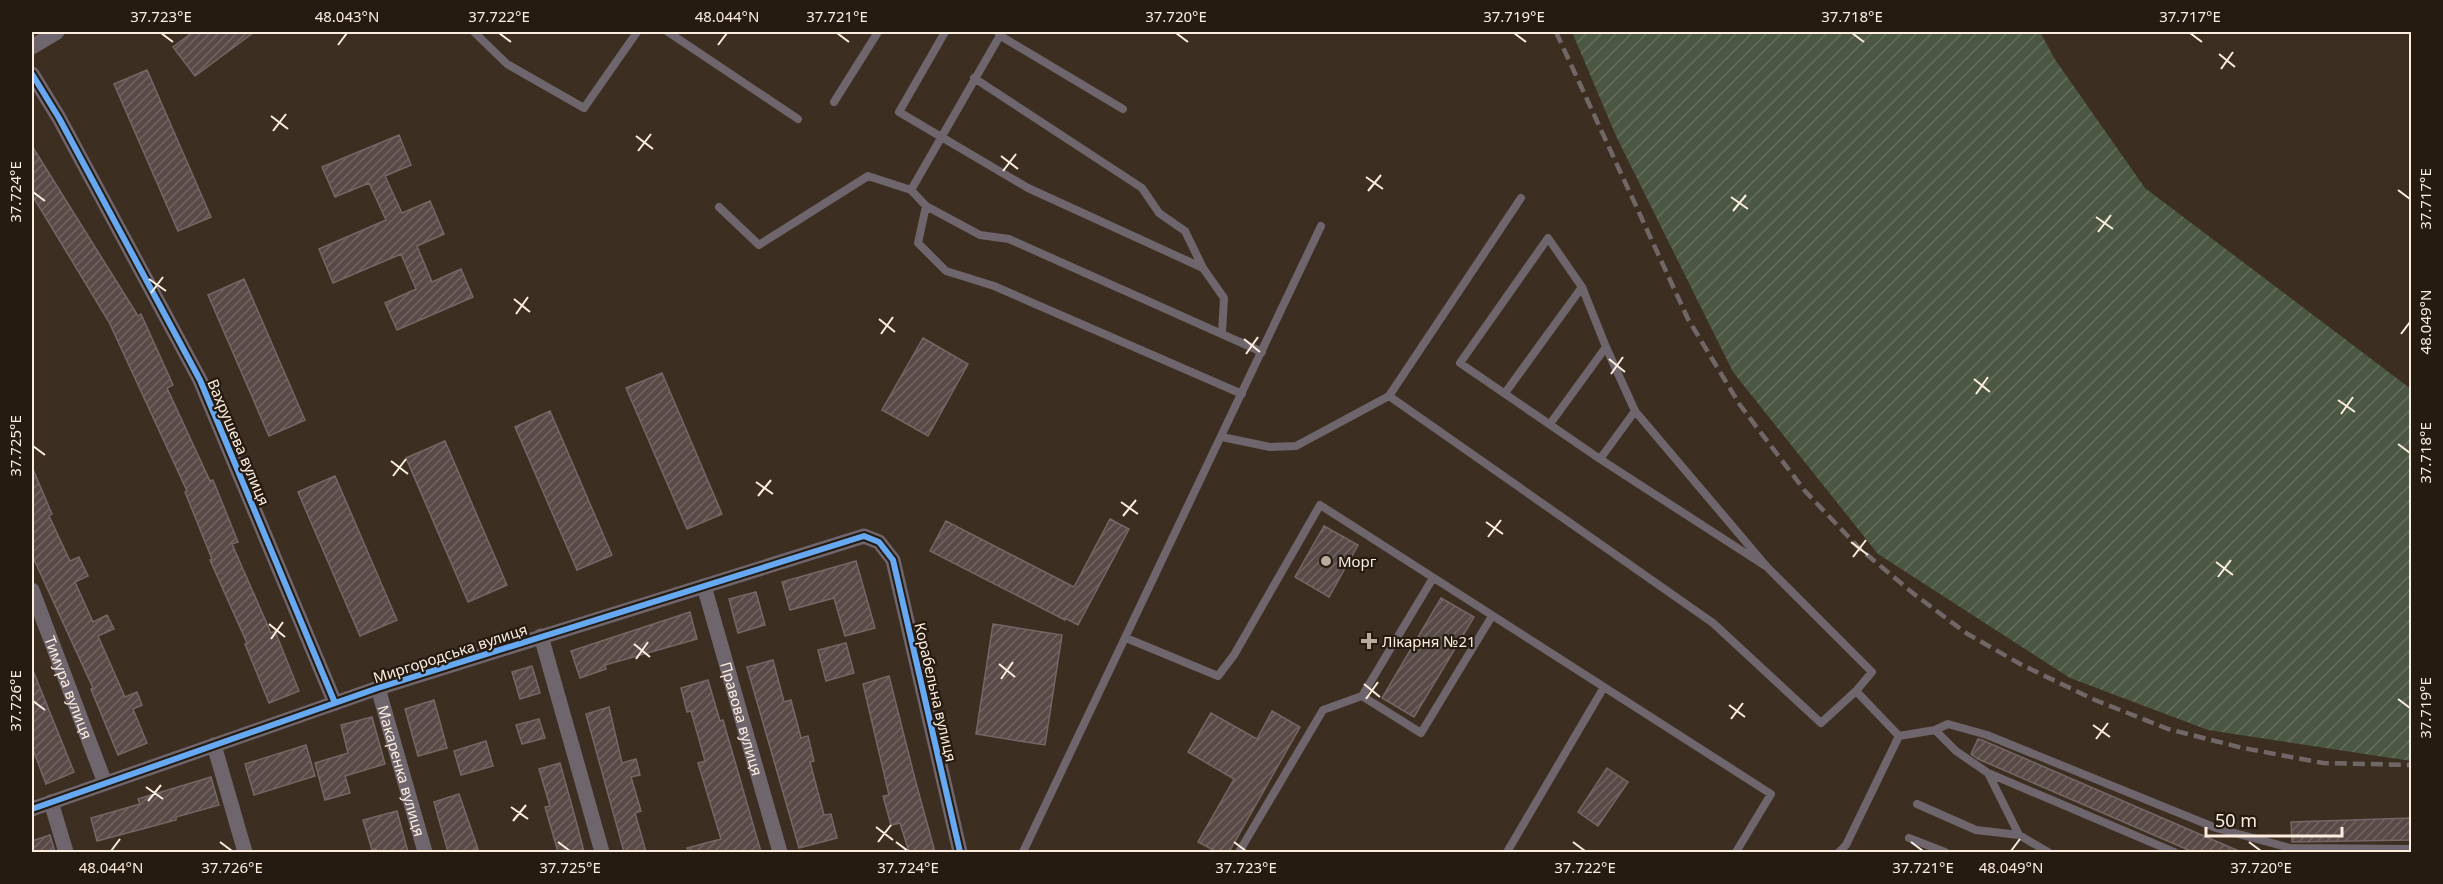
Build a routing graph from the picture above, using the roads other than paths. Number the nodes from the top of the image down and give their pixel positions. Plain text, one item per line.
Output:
1 (57, 32) edge
2 (474, 32) edge
3 (637, 32) edge
4 (669, 32) edge
5 (878, 32) edge
6 (945, 32) edge
7 (1000, 33) edge
8 (32, 47) edge
9 (32, 74) edge
10 (974, 78) junction
11 (834, 102) dead end
12 (1122, 109) dead end
13 (798, 119) dead end
14 (941, 136) junction
15 (911, 190) junction
16 (1521, 198) dead end
17 (926, 206) junction
18 (719, 207) dead end
19 (1321, 226) dead end
20 (1203, 268) junction
21 (1582, 287) junction
22 (1222, 333) junction
23 (1606, 347) junction
24 (1262, 352) junction
25 (1505, 393) junction
26 (1242, 394) junction
27 (1389, 396) junction
28 (1635, 411) junction
29 (1550, 424) junction
30 (1222, 437) junction
31 (1600, 459) junction
32 (879, 542) joint
33 (1767, 567) junction
34 (1433, 578) junction
35 (704, 586) junction
36 (32, 591) edge
37 (1492, 616) junction
38 (541, 636) junction
39 (1126, 638) junction
40 (1604, 687) junction
41 (378, 688) junction
42 (1857, 691) junction
43 (1362, 696) junction
44 (335, 703) junction
45 (1935, 730) junction
46 (1899, 736) junction
47 (214, 745) junction
48 (1988, 773) junction
49 (105, 783) junction
50 (51, 802) junction
51 (1917, 804) dead end
52 (32, 809) edge
53 (2019, 835) junction
54 (1909, 838) dead end
55 (2412, 849) edge
56 (66, 852) edge
57 (245, 852) edge
58 (425, 852) edge
59 (602, 852) edge
60 (780, 852) edge
61 (960, 852) edge
62 (1023, 852) edge
63 (1239, 852) edge
64 (1507, 852) edge
65 (1736, 852) edge
66 (1839, 852) edge
67 (1946, 852) edge
68 (2048, 852) edge
69 (2174, 852) edge

1 - 8 street
2 - 3 lane
4 - 13 lane
5 - 11 lane
6 - 14 lane
7 - 10 lane
7 - 12 lane
9 - 44 street, Вахрушева вулиця
10 - 14 lane
10 - 20 lane
14 - 15 lane
14 - 20 lane
15 - 17 lane
15 - 18 lane
16 - 27 lane
17 - 22 lane
17 - 26 lane
19 - 24 lane
20 - 22 lane
21 - 23 lane
21 - 25 lane
21 - 25 lane
22 - 24 lane
23 - 28 lane
23 - 29 lane
24 - 26 lane
25 - 29 lane
26 - 30 lane
27 - 30 lane
27 - 42 lane
28 - 31 lane
28 - 33 lane
29 - 31 lane
30 - 39 lane
31 - 33 lane
32 - 35 street, Миргородська вулиця
32 - 61 street, Корабельна вулиця
33 - 42 lane
34 - 37 lane
34 - 39 lane
34 - 43 lane
35 - 38 street, Миргородська вулиця
35 - 60 street, Правова вулиця
36 - 49 street, Тимура вулиця
37 - 40 lane
37 - 43 lane
38 - 41 street, Миргородська вулиця
38 - 59 street
39 - 62 lane
40 - 64 lane
40 - 65 lane
41 - 44 street, Миргородська вулиця
41 - 58 street, Макаренка вулиця
42 - 46 lane
43 - 63 lane
44 - 47 street, Миргородська вулиця
45 - 46 lane
45 - 48 lane
45 - 55 lane
46 - 66 lane
47 - 49 street, Миргородська вулиця
47 - 57 street
48 - 53 lane
48 - 69 lane
49 - 50 street, Миргородська вулиця
50 - 52 street, Миргородська вулиця
50 - 56 street
51 - 53 lane
53 - 68 lane
54 - 67 lane

